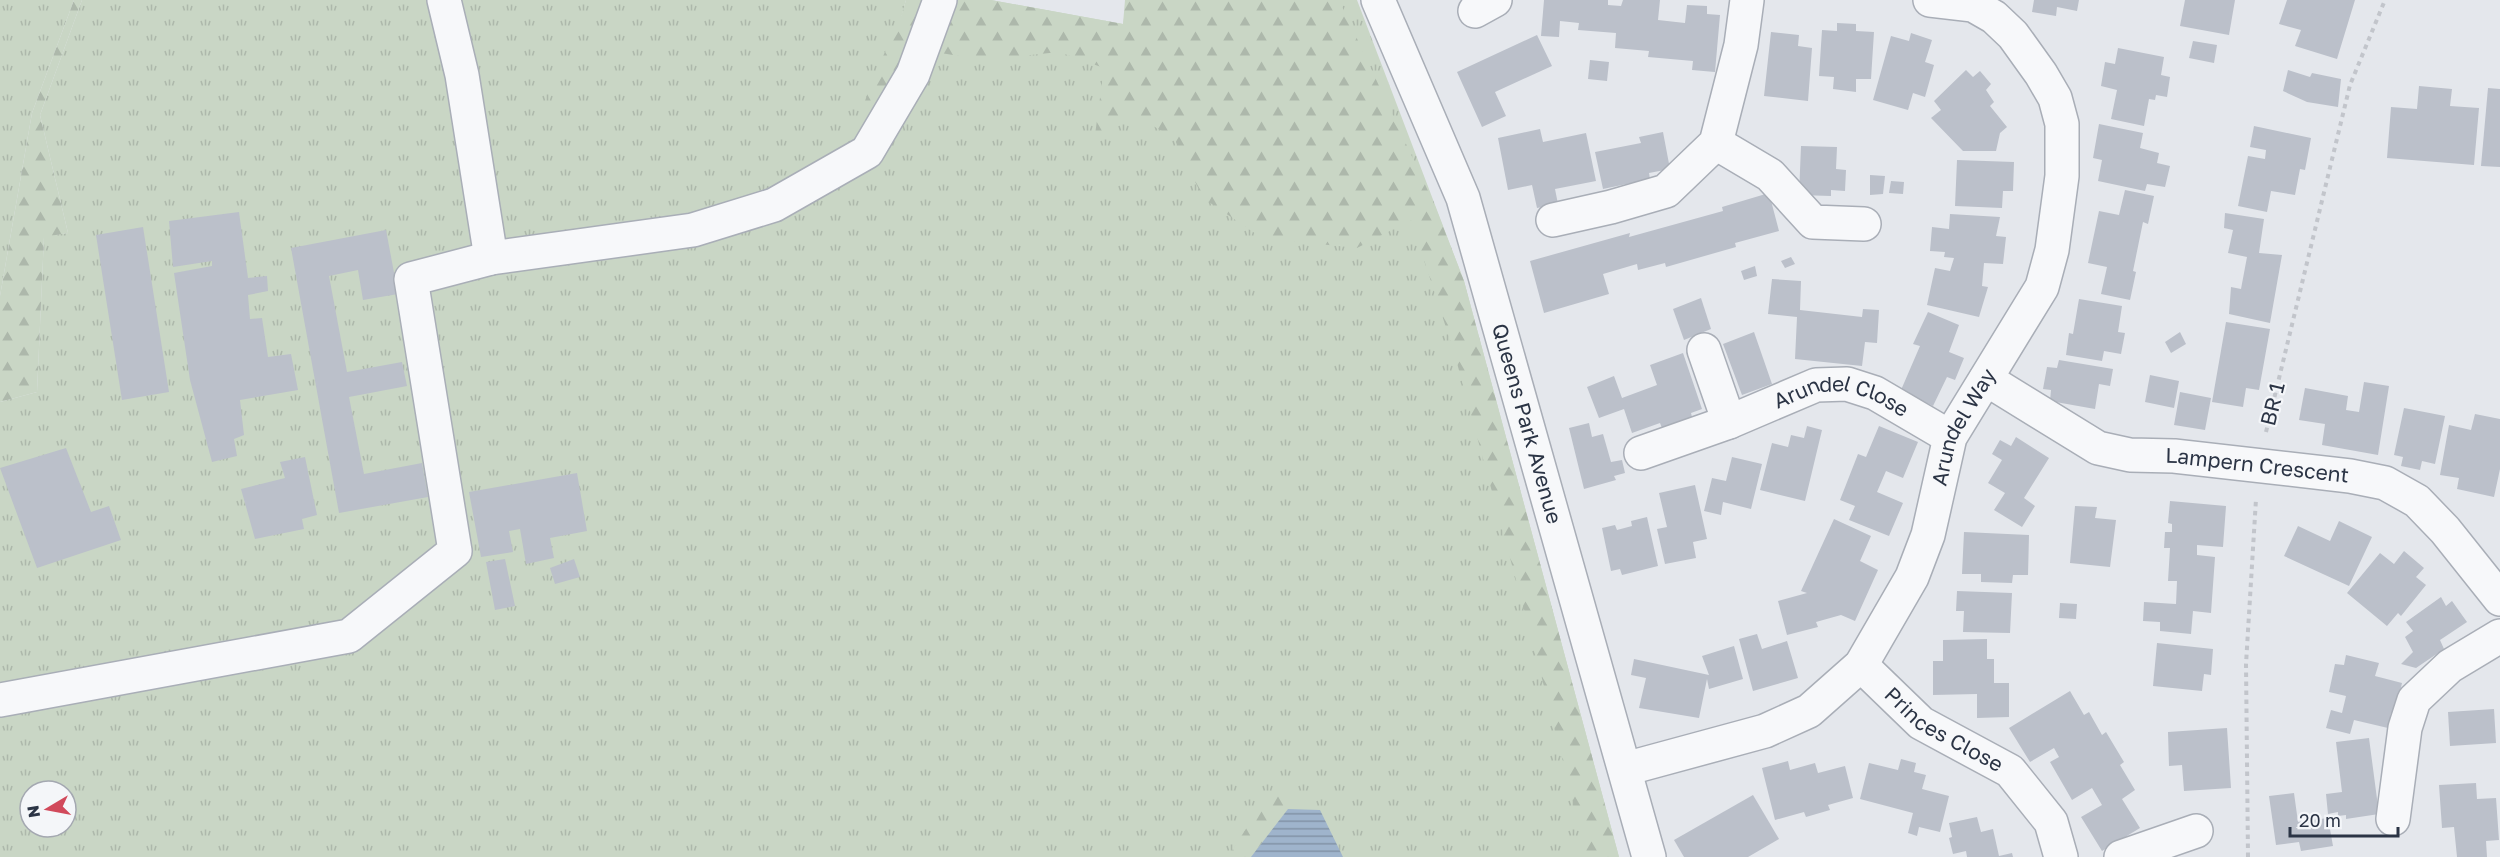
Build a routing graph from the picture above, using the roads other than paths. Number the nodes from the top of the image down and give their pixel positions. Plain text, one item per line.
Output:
1 (444, 0) edge
2 (940, 0) edge
3 (1378, 0) edge
4 (1747, 0) edge
5 (1930, 0) edge
6 (1716, 143) junction
7 (1553, 220) dead end
8 (1864, 224) dead end
9 (491, 258) junction
10 (1704, 350) dead end
11 (1986, 379) junction
12 (1729, 422) junction
13 (1950, 437) junction
14 (1641, 453) dead end
15 (2500, 599) edge
16 (2500, 636) edge
17 (1861, 665) junction
18 (0, 700) edge
19 (1624, 769) junction
20 (2393, 819) dead end
21 (2196, 831) dead end
22 (1648, 857) edge
23 (2061, 857) edge
24 (2073, 857) edge
25 (2121, 857) edge

1 - 9 street
2 - 9 street
3 - 19 street, Queens Park Avenue
4 - 6 street
5 - 11 street, Arundel Way
6 - 7 street
6 - 8 street
9 - 18 street
10 - 12 street
11 - 13 street, Arundel Way
11 - 15 street, Lampern Crescent
12 - 13 street, Arundel Close
12 - 14 street, Arundel Close
13 - 17 street, Arundel Way
16 - 20 street
17 - 19 street, Arundel Way
17 - 23 street, Princes Close
19 - 22 street, Queens Park Avenue
21 - 25 street
23 - 24 street, Princes Close

